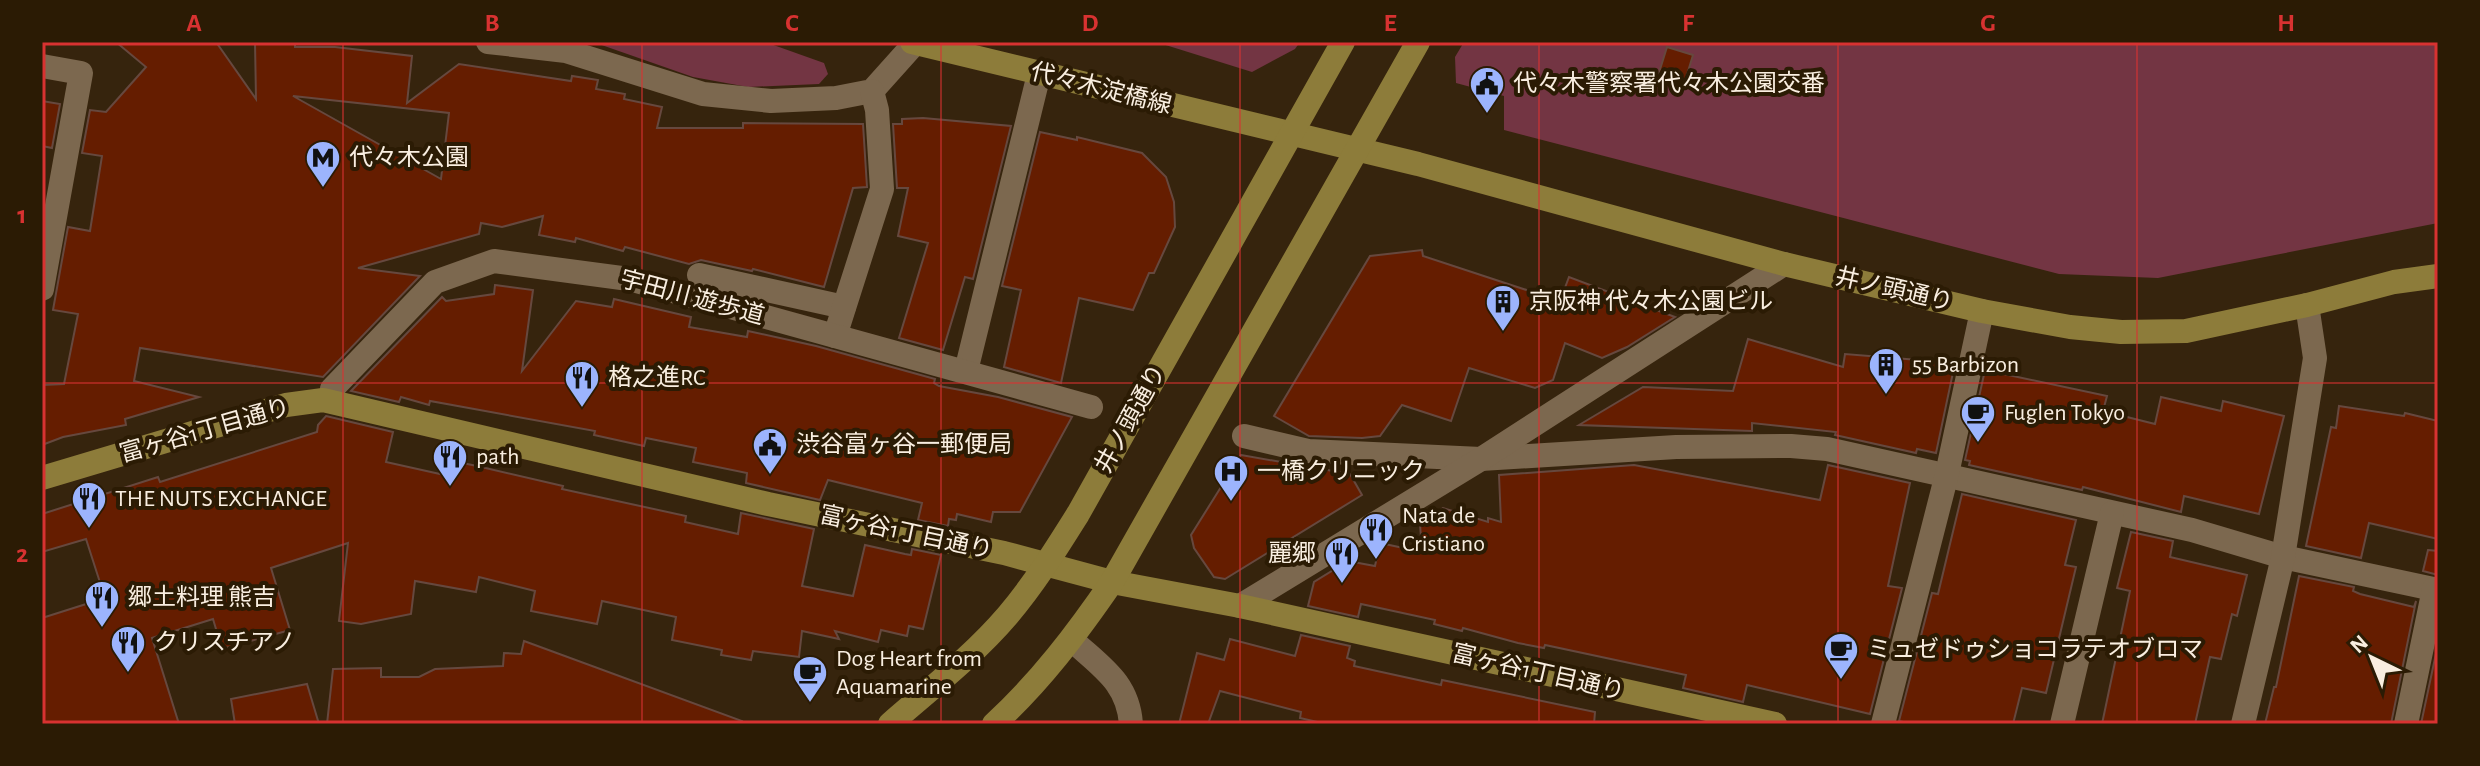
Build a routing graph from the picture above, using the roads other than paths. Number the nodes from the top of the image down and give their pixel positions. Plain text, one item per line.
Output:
1 (488, 42) edge
2 (913, 42) edge
3 (1343, 42) edge
4 (1418, 42) edge
5 (42, 66) edge
6 (1039, 74) junction
7 (872, 91) junction
8 (1290, 135) junction
9 (1357, 150) junction
10 (1784, 264) junction
11 (699, 275) dead end
12 (2438, 276) edge
13 (42, 289) edge
14 (2307, 305) junction
15 (844, 307) junction
16 (1982, 311) junction
17 (835, 336) junction
18 (966, 371) junction
19 (332, 389) dead end
20 (1091, 407) dead end
21 (1244, 436) dead end
22 (1481, 459) junction
23 (1947, 474) junction
24 (42, 478) edge
25 (2112, 513) junction
26 (2283, 557) junction
27 (1046, 565) junction
28 (1112, 582) junction
29 (2436, 590) edge
30 (1240, 606) junction
31 (1072, 640) junction
32 (890, 724) edge
33 (994, 724) edge
34 (1131, 724) edge
35 (1775, 724) edge
36 (1883, 724) edge
37 (2062, 724) edge
38 (2243, 724) edge
39 (2406, 724) edge

1 - 7 street
2 - 6 street, 代々木淀橋線
2 - 7 street
3 - 8 street
4 - 9 street
5 - 13 street
6 - 8 street, 代々木淀橋線
6 - 18 street
7 - 15 street
8 - 9 street, 井ノ頭通り
8 - 27 street, 井ノ頭通り
9 - 10 street, 井ノ頭通り
9 - 28 street
10 - 16 street, 井ノ頭通り
10 - 22 street
11 - 15 street
12 - 14 street, 井ノ頭通り
14 - 16 street, 井ノ頭通り
14 - 26 street
15 - 17 street
16 - 23 street
17 - 18 street, 宇田川 遊歩道
17 - 19 street, 宇田川 遊歩道
18 - 20 street, 宇田川 遊歩道
21 - 22 street
22 - 23 street
22 - 30 street
23 - 25 street
23 - 36 street
24 - 27 street, 富ヶ谷1丁目通り
25 - 26 street
25 - 37 street
26 - 29 street
26 - 38 street
27 - 28 street, 富ヶ谷1丁目通り
27 - 32 street, 井ノ頭通り
28 - 30 street, 富ヶ谷1丁目通り
28 - 31 street
29 - 39 street
30 - 35 street, 富ヶ谷1丁目通り
31 - 33 street
31 - 34 street

